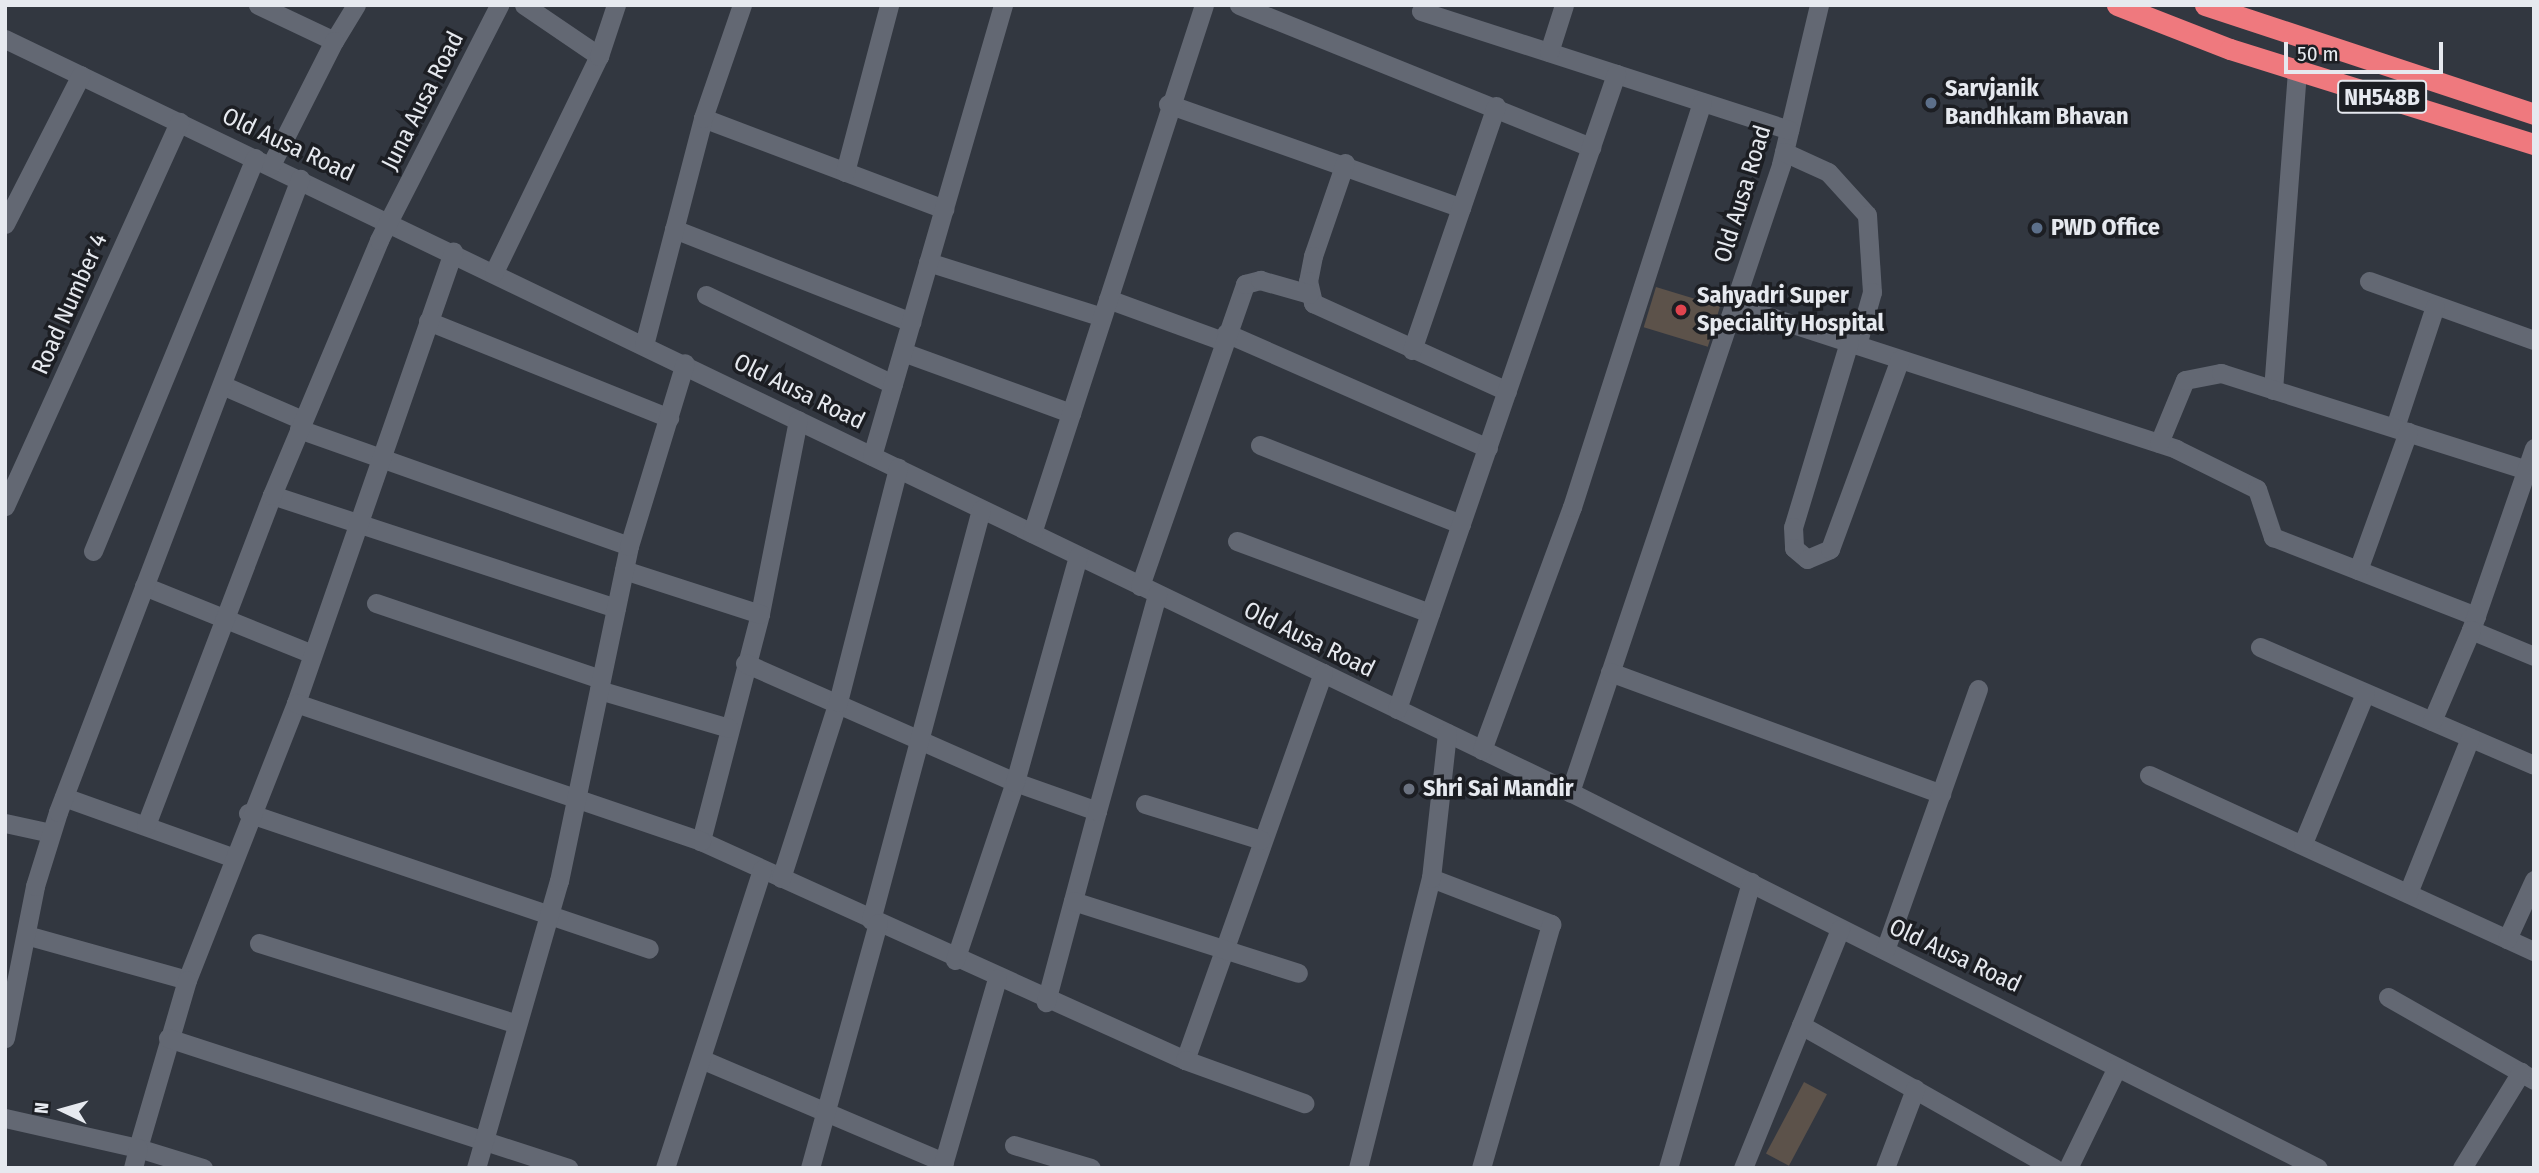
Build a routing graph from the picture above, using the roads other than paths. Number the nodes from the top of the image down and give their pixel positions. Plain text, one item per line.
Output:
1 (258, 5) edge
2 (356, 5) edge
3 (499, 5) edge
4 (524, 5) edge
5 (616, 5) edge
6 (741, 5) edge
7 (889, 5) edge
8 (1003, 5) edge
9 (1204, 5) edge
10 (1239, 5) edge
11 (1564, 5) edge
12 (1819, 5) edge
13 (2117, 5) edge
14 (2205, 5) edge
15 (1422, 11) dead end
16 (5, 38) edge
17 (334, 41) junction
18 (1549, 52) junction
19 (599, 56) junction
20 (2297, 70) junction
21 (81, 75) junction
22 (1616, 75) junction
23 (1702, 102) junction
24 (1168, 104) junction
25 (1496, 106) junction
26 (2534, 114) edge
27 (703, 118) junction
28 (179, 122) junction
29 (1789, 130) junction
30 (2534, 145) edge
31 (1591, 148) junction
32 (1784, 152) junction
33 (263, 162) junction
34 (1345, 163) junction
35 (845, 172) junction
36 (300, 180) junction
37 (1461, 208) junction
38 (944, 209) junction
39 (389, 219) junction
40 (5, 224) edge
41 (674, 229) junction
42 (453, 251) junction
43 (928, 262) junction
44 (494, 272) junction
45 (2369, 281) dead end
46 (1309, 294) junction
47 (706, 295) dead end
48 (1734, 305) junction
49 (2435, 306) junction
50 (1105, 308) junction
51 (428, 321) junction
52 (911, 322) junction
53 (1225, 337) junction
54 (2534, 340) edge
55 (1853, 344) junction
56 (644, 345) junction
57 (1412, 349) junction
58 (903, 352) junction
59 (1899, 359) junction
60 (685, 363) junction
61 (894, 384) junction
62 (222, 385) junction
63 (2273, 390) junction
64 (1507, 391) junction
65 (1071, 413) junction
66 (669, 418) junction
67 (798, 420) junction
68 (301, 424) junction
69 (2401, 430) junction
70 (2159, 443) junction
71 (1259, 445) dead end
72 (1488, 447) junction
73 (2534, 448) edge
74 (872, 456) junction
75 (379, 457) junction
76 (898, 468) junction
77 (2530, 471) edge
78 (272, 495) junction
79 (5, 506) edge
80 (981, 509) junction
81 (356, 522) junction
82 (1461, 524) junction
83 (1031, 533) junction
84 (1237, 541) dead end
85 (629, 546) junction
86 (93, 551) dead end
87 (1078, 556) junction
88 (624, 570) junction
89 (2358, 570) junction
90 (145, 586) junction
91 (1149, 590) junction
92 (376, 603) dead end
93 (616, 608) junction
94 (1430, 613) junction
95 (760, 614) junction
96 (225, 619) junction
97 (2473, 623) junction
98 (2260, 647) dead end
99 (312, 654) junction
100 (2534, 656) edge
101 (745, 663) junction
102 (1610, 672) junction
103 (1323, 673) junction
104 (600, 684) junction
105 (1978, 689) dead end
106 (2365, 692) junction
107 (838, 702) junction
108 (296, 703) junction
109 (1397, 709) junction
110 (2432, 721) junction
111 (729, 728) junction
112 (1447, 733) junction
113 (2470, 738) junction
114 (918, 740) junction
115 (1482, 750) junction
116 (2534, 765) edge
117 (2149, 775) dead end
118 (1015, 782) junction
119 (1570, 792) junction
120 (1941, 794) junction
121 (64, 797) junction
122 (576, 799) junction
123 (1145, 804) dead end
124 (1097, 810) junction
125 (248, 813) junction
126 (5, 823) edge
127 (146, 825) junction
128 (51, 833) junction
129 (1261, 840) junction
130 (701, 841) junction
131 (2303, 844) junction
132 (232, 856) junction
133 (762, 869) junction
134 (781, 878) junction
135 (1431, 878) junction
136 (2534, 880) edge
137 (1751, 882) junction
138 (2407, 893) junction
139 (1073, 901) junction
140 (549, 915) junction
141 (874, 922) junction
142 (1840, 929) junction
143 (26, 935) junction
144 (2507, 939) junction
145 (259, 943) dead end
146 (1221, 948) junction
147 (649, 949) dead end
148 (1885, 950) junction
149 (2534, 951) edge
150 (955, 960) junction
151 (1298, 973) dead end
152 (997, 979) junction
153 (187, 980) junction
154 (10, 994) edge
155 (2388, 997) dead end
156 (1046, 1002) junction
157 (517, 1024) junction
158 (1801, 1025) junction
159 (5, 1038) edge
160 (168, 1038) junction
161 (701, 1059) junction
162 (1185, 1060) junction
163 (2117, 1067) junction
164 (2527, 1076) edge
165 (1915, 1089) junction
166 (1304, 1103) dead end
167 (826, 1111) junction
168 (5, 1118) edge
169 (484, 1138) junction
170 (1014, 1145) dead end
171 (138, 1148) junction
172 (943, 1165) edge
173 (1082, 1166) edge
174 (133, 1168) edge
175 (203, 1168) edge
176 (476, 1168) edge
177 (568, 1168) edge
178 (666, 1168) edge
179 (810, 1168) edge
180 (1358, 1168) edge
181 (1481, 1168) edge
182 (1668, 1168) edge
183 (1743, 1168) edge
184 (1885, 1168) edge
185 (2054, 1168) edge
186 (2068, 1168) edge
187 (2318, 1168) edge
188 (2462, 1168) edge

1 - 17 street
2 - 17 street
3 - 39 street, Juna Ausa Road
4 - 19 street
5 - 19 street
6 - 27 street
7 - 35 street
8 - 38 street
9 - 24 street
10 - 25 street
11 - 18 street
12 - 29 street, Old Ausa Road
13 - 20 highway, NH548B
14 - 26 highway
15 - 18 street
16 - 21 street, Old Ausa Road
17 - 33 street
18 - 22 street
19 - 44 street
20 - 30 highway, NH548B
20 - 63 street
21 - 28 street, Old Ausa Road
21 - 40 street
22 - 23 street
22 - 31 street
23 - 29 street
23 - 115 street
24 - 34 street
24 - 50 street
25 - 31 street
25 - 37 street
27 - 35 street
27 - 41 street
28 - 33 street, Old Ausa Road
28 - 79 street, Road Number 4
29 - 32 street, Old Ausa Road
31 - 64 street
32 - 48 street, Old Ausa Road
32 - 55 street
33 - 36 street, Old Ausa Road
33 - 86 street
34 - 37 street
34 - 46 street
35 - 38 street
36 - 39 street, Old Ausa Road
36 - 62 street
37 - 57 street
38 - 43 street
39 - 42 street, Old Ausa Road
39 - 68 street, Juna Ausa Road
41 - 52 street
41 - 56 street
42 - 44 street, Old Ausa Road
42 - 51 street
43 - 50 street
43 - 52 street
44 - 56 street, Old Ausa Road
45 - 49 street
46 - 53 street
46 - 57 street
47 - 61 street
48 - 55 street
48 - 102 street, Old Ausa Road
49 - 54 street
49 - 69 street
50 - 53 street
50 - 65 street
51 - 66 street
51 - 75 street
52 - 58 street
53 - 72 street
53 - 91 street
55 - 59 street
55 - 59 street
56 - 60 street, Old Ausa Road
57 - 64 street
58 - 61 street
58 - 65 street
59 - 70 street
60 - 66 street
60 - 67 street, Old Ausa Road
61 - 74 street
62 - 68 street
62 - 90 street
63 - 69 street
63 - 70 street
64 - 72 street
65 - 83 street
66 - 85 street
67 - 74 street, Old Ausa Road
67 - 95 street
68 - 75 street
68 - 78 street, Juna Ausa Road
69 - 77 street
69 - 89 street
70 - 89 street
71 - 82 street
72 - 82 street
73 - 77 street
74 - 76 street, Old Ausa Road
75 - 81 street
75 - 85 street
76 - 80 street, Old Ausa Road
76 - 107 street
77 - 97 street
78 - 81 street
78 - 96 street, Juna Ausa Road
80 - 83 street, Old Ausa Road
80 - 114 street
81 - 93 street
81 - 99 street
82 - 94 street
83 - 87 street, Old Ausa Road
84 - 94 street
85 - 88 street
87 - 91 street, Old Ausa Road
87 - 118 street
88 - 93 street
88 - 95 street
89 - 97 street
90 - 96 street
90 - 121 street
91 - 103 street, Old Ausa Road
91 - 124 street
92 - 104 street
93 - 104 street
94 - 109 street
95 - 101 street
96 - 99 street
96 - 127 street, Juna Ausa Road
97 - 100 street
97 - 110 street
98 - 106 street
99 - 108 street
101 - 107 street
101 - 111 street
102 - 119 street, Old Ausa Road
102 - 120 street
103 - 109 street, Old Ausa Road
103 - 129 street
104 - 111 street
104 - 122 street
105 - 120 street
106 - 110 street
106 - 131 street
107 - 114 street
107 - 134 street
108 - 122 street
108 - 125 street
109 - 112 street, Old Ausa Road
110 - 113 street
111 - 130 street
112 - 115 street, Old Ausa Road
112 - 135 street
113 - 116 street
113 - 138 street
114 - 118 street
114 - 141 street
115 - 119 street, Old Ausa Road
117 - 131 street
118 - 124 street
118 - 150 street
119 - 137 street, Old Ausa Road
120 - 148 street
121 - 127 street
121 - 128 street
122 - 130 street
122 - 140 street
123 - 129 street
124 - 139 street
125 - 132 street
125 - 140 street
126 - 128 street
127 - 132 street
128 - 143 street
129 - 146 street
130 - 133 street
131 - 138 street
132 - 153 street
133 - 134 street
133 - 161 street
134 - 141 street
135 - 180 street
135 - 181 street
136 - 144 street
137 - 142 street, Old Ausa Road
137 - 182 street
138 - 144 street
139 - 146 street
139 - 156 street
140 - 147 street
140 - 157 street
141 - 150 street
141 - 167 street
142 - 148 street, Old Ausa Road
142 - 158 street
143 - 153 street
143 - 154 street
144 - 149 street
145 - 157 street
146 - 151 street
146 - 162 street
148 - 163 street, Old Ausa Road
150 - 152 street
152 - 156 street
152 - 172 street
153 - 160 street
154 - 159 street
155 - 164 street
156 - 162 street
157 - 169 street
158 - 165 street
158 - 183 street
160 - 169 street
160 - 171 street
161 - 167 street
161 - 178 street
162 - 166 street
163 - 186 street
163 - 187 street, Old Ausa Road
164 - 188 street
165 - 184 street
165 - 185 street
167 - 172 street
167 - 179 street
168 - 171 street
169 - 176 street
169 - 177 street
170 - 173 street
171 - 174 street
171 - 175 street

